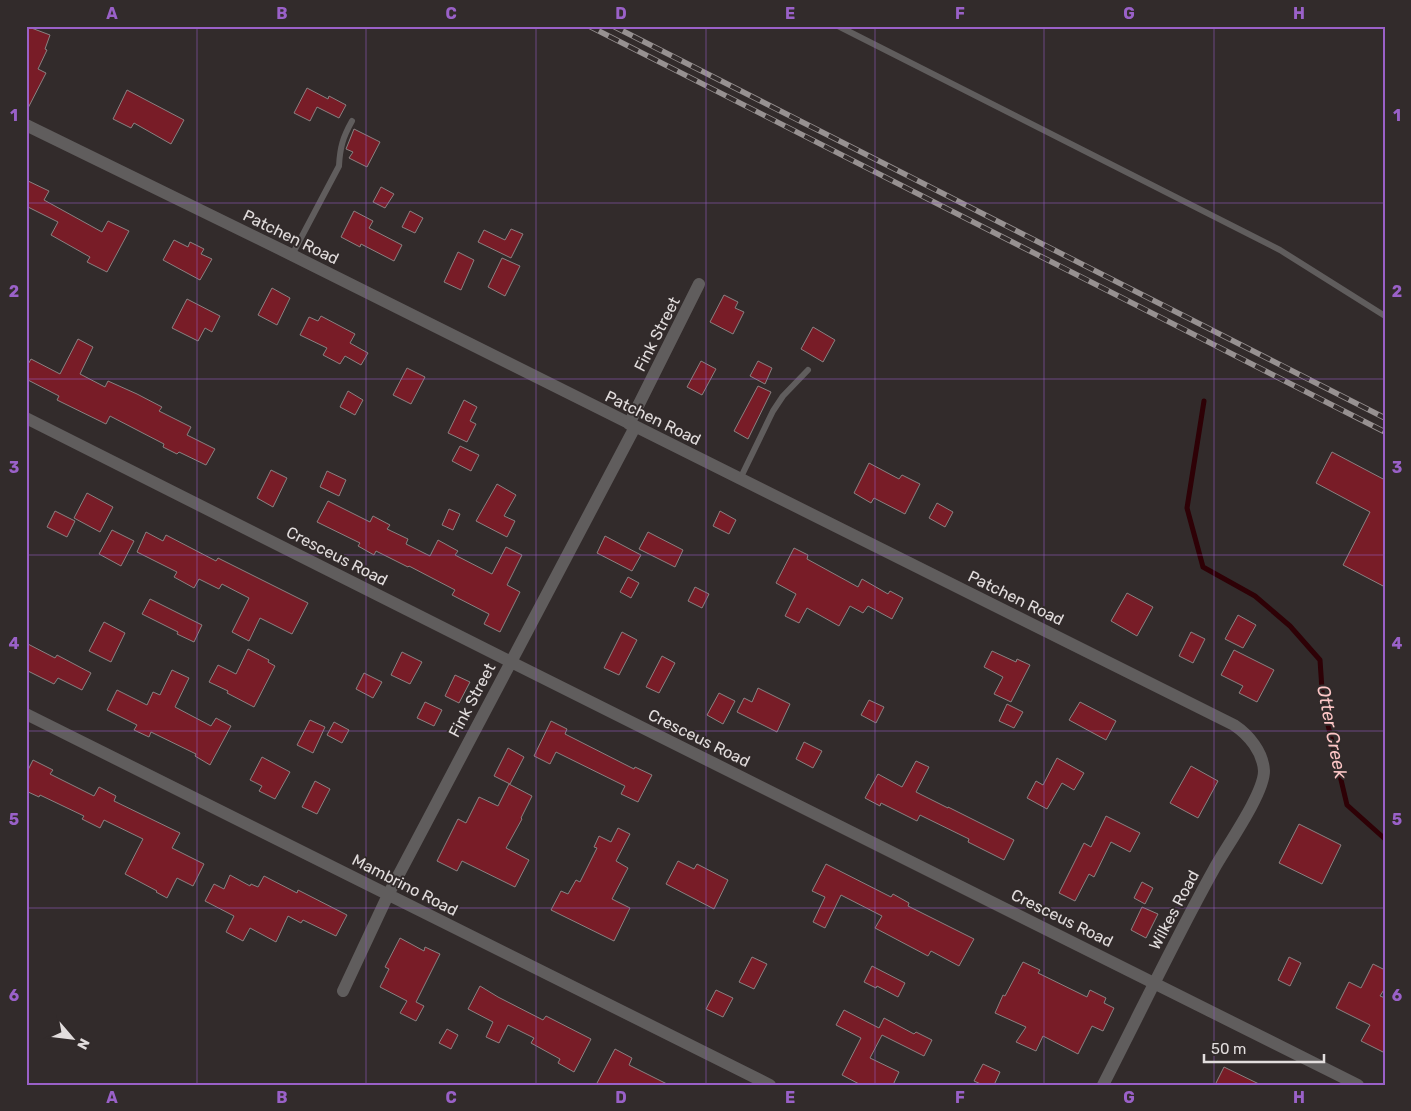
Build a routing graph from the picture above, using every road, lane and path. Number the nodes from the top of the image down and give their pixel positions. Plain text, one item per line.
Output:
1 (838, 26) edge
2 (352, 120) dead end
3 (26, 125) edge
4 (292, 255) junction
5 (699, 284) dead end
6 (1385, 316) edge
7 (808, 370) dead end
8 (26, 418) edge
9 (632, 425) junction
10 (740, 479) junction
11 (511, 662) junction
12 (26, 714) edge
13 (1257, 749) joint
14 (388, 895) junction
15 (1155, 983) junction
16 (343, 991) dead end
17 (770, 1085) edge
18 (1103, 1085) edge
19 (1358, 1085) edge

1 - 6 lane
2 - 4 lane
3 - 4 street, Patchen Road
4 - 9 street, Patchen Road
5 - 9 street, Fink Street
7 - 10 lane
8 - 11 street, Cresceus Road
9 - 10 street, Patchen Road
9 - 11 street, Fink Street
10 - 13 street, Patchen Road
11 - 14 street, Fink Street
11 - 15 street, Cresceus Road
12 - 14 street, Mambrino Road
13 - 15 street, Wilkes Road
14 - 16 street, Fink Street
14 - 17 street, Mambrino Road
15 - 18 street, Wilkes Road
15 - 19 street, Cresceus Road

